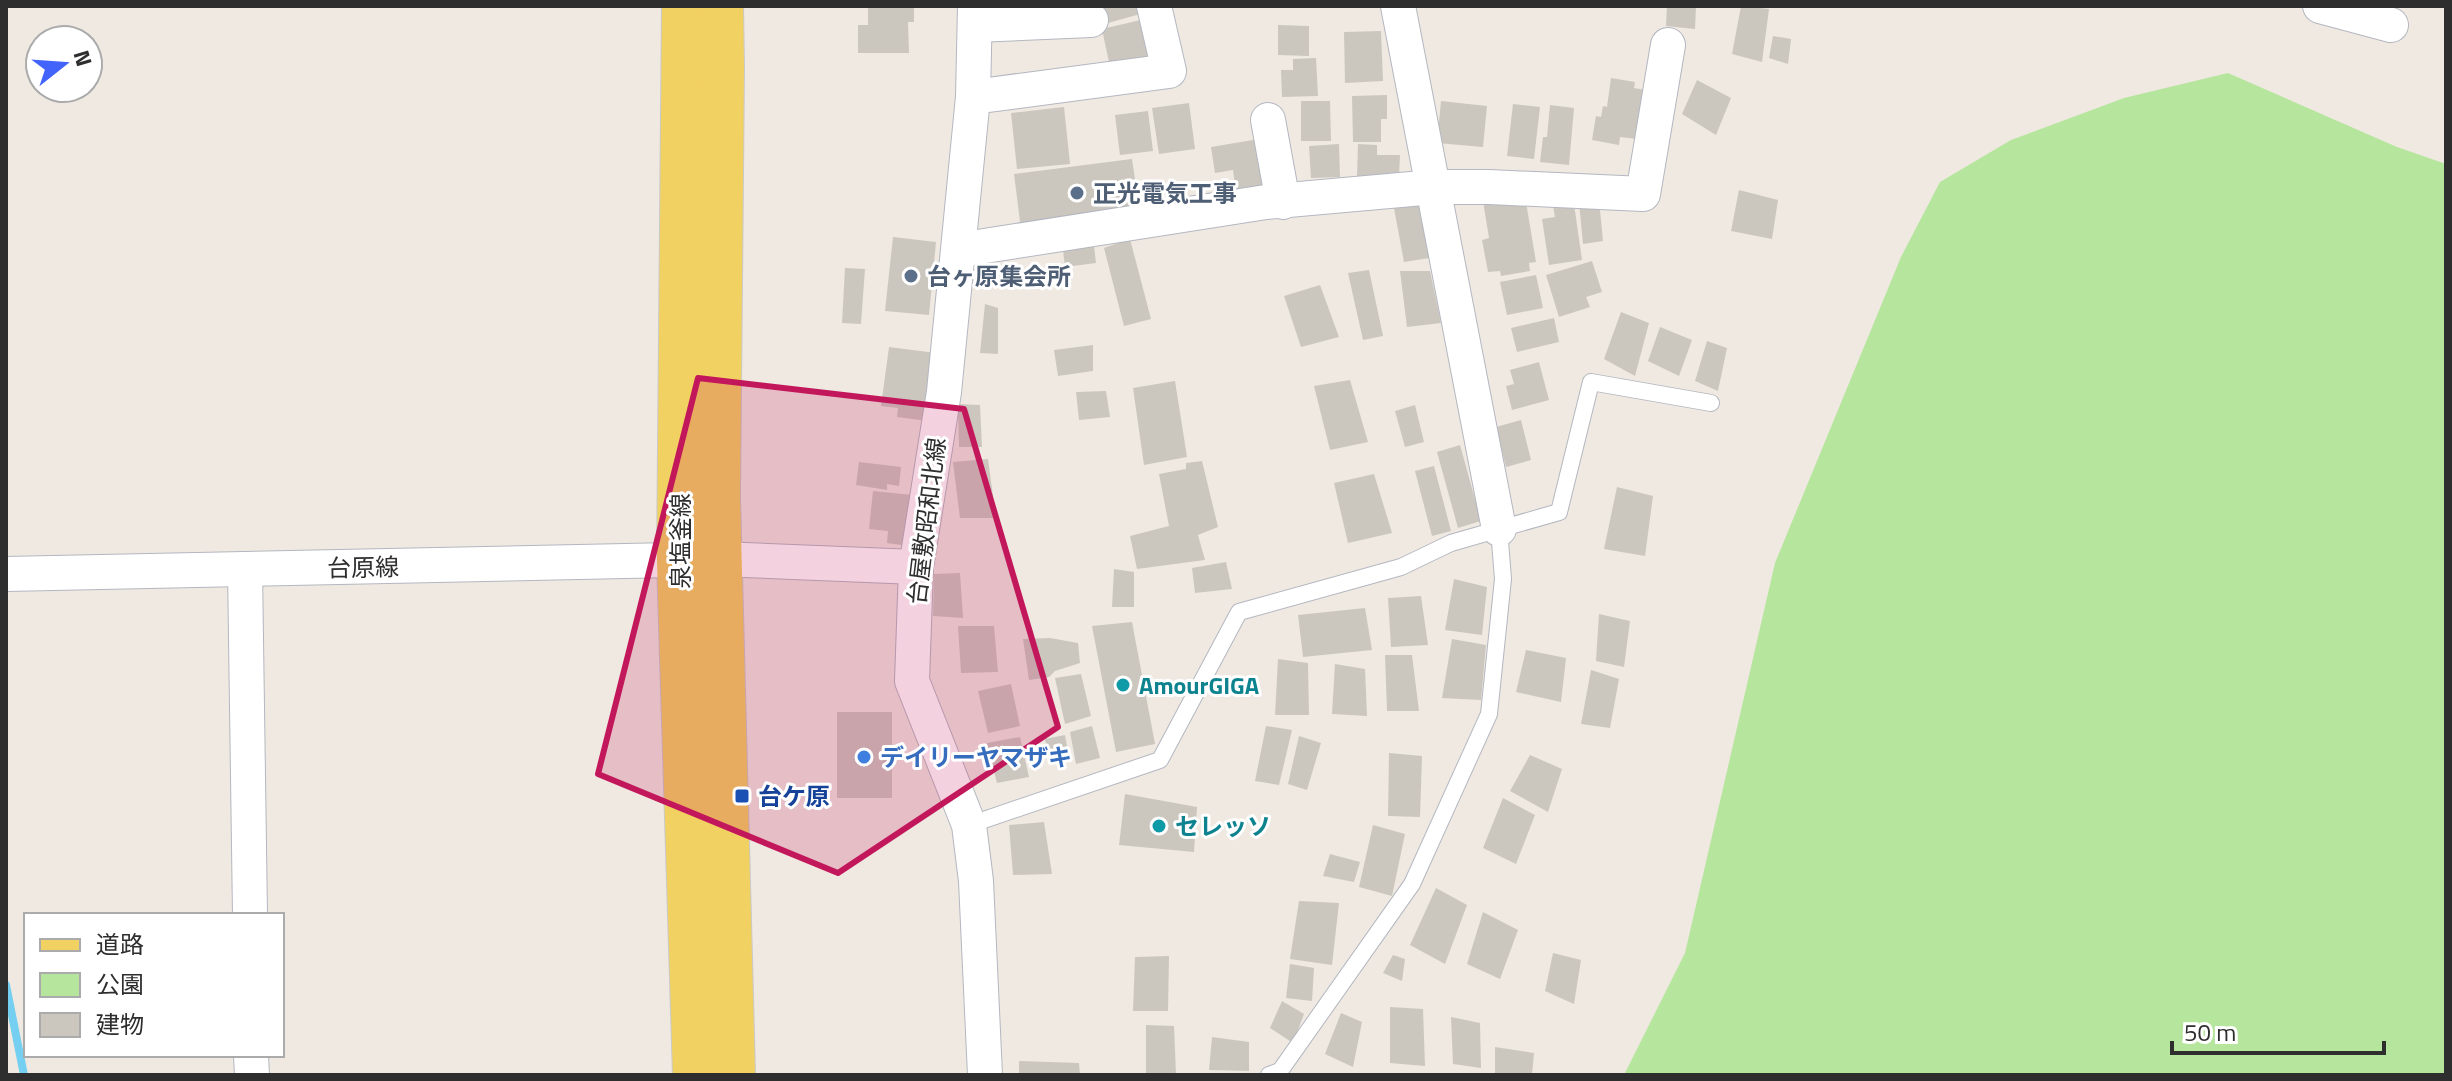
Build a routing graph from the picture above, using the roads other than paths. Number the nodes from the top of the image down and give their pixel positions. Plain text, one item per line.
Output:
1 (684, 6) edge
2 (721, 6) edge
3 (1154, 6) edge
4 (1398, 6) edge
5 (2320, 6) edge
6 (975, 16) edge
7 (1091, 20) dead end
8 (2391, 25) dead end
9 (1668, 45) dead end
10 (973, 97) junction
11 (1268, 120) dead end
12 (1434, 187) junction
13 (1283, 202) junction
14 (959, 250) junction
15 (1711, 403) dead end
16 (1499, 529) junction
17 (699, 559) junction
18 (916, 567) junction
19 (245, 569) junction
20 (6, 574) edge
21 (969, 825) junction
22 (250, 913) edge
23 (695, 1075) edge
24 (733, 1075) edge
25 (985, 1075) edge
26 (1269, 1075) edge

1 - 17 main road, 泉塩釜線
2 - 17 main road, 泉塩釜線
3 - 10 street
4 - 12 street
5 - 8 street
6 - 7 street
6 - 10 street, 台屋敷昭和北線
9 - 12 street
10 - 14 street, 台屋敷昭和北線
11 - 13 street
12 - 13 street
12 - 16 street
13 - 14 street
14 - 18 street, 台屋敷昭和北線
15 - 16 lane
16 - 21 lane
16 - 26 lane
17 - 18 street, 台原線
17 - 19 street, 台原線
17 - 23 main road, 泉塩釜線
17 - 24 main road, 泉塩釜線
18 - 21 street, 台屋敷昭和北線
19 - 20 street, 台原線
19 - 22 street
21 - 25 street, 台屋敷昭和北線

